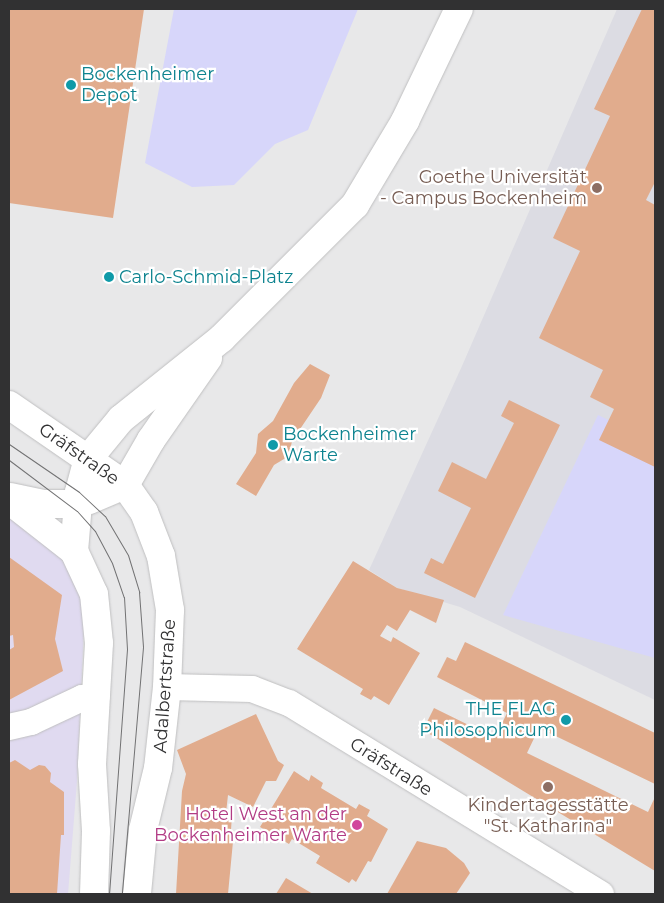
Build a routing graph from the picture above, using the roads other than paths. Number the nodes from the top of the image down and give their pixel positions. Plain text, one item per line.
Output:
1 (459, 9) edge
2 (222, 338) junction
3 (9, 405) edge
4 (88, 459) junction
5 (125, 485) junction
6 (9, 496) edge
7 (9, 500) edge
8 (78, 503) junction
9 (74, 551) junction
10 (167, 687) junction
11 (97, 696) junction
12 (9, 727) edge
13 (94, 894) edge
14 (137, 894) edge
15 (602, 894) edge

1 - 2 street
2 - 4 street
2 - 5 street
3 - 4 street, Gräfstraße
4 - 5 street, Gräfstraße
4 - 8 street
5 - 8 street, Gräfstraße
5 - 10 street, Adalbertstraße
6 - 8 street, Gräfstraße
7 - 9 street
8 - 9 street
9 - 11 street
10 - 14 street, Adalbertstraße
10 - 15 street, Gräfstraße
11 - 12 street
11 - 13 street

